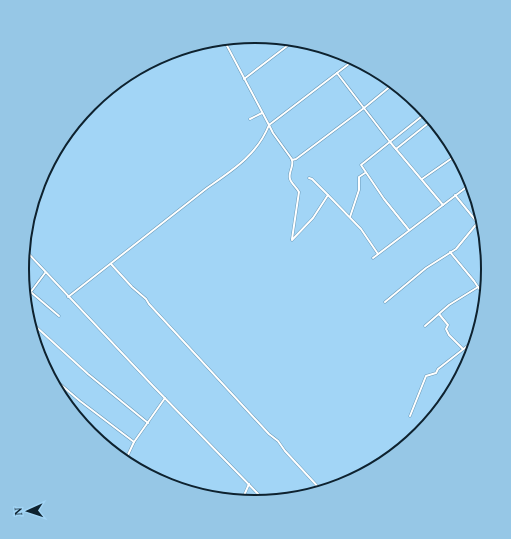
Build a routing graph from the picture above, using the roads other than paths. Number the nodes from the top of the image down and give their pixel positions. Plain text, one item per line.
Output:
1 (227, 45) edge
2 (288, 45) edge
3 (350, 63) edge
4 (337, 73) junction
5 (244, 79) junction
6 (390, 88) edge
7 (364, 108) junction
8 (262, 113) junction
9 (422, 116) edge
10 (250, 119) dead end
11 (428, 123) edge
12 (269, 125) junction
13 (390, 142) junction
14 (396, 148) junction
15 (453, 157) edge
16 (292, 160) junction
17 (366, 172) junction
18 (309, 178) dead end
19 (421, 179) junction
20 (466, 187) edge
21 (328, 195) junction
22 (455, 195) junction
23 (442, 205) junction
24 (350, 217) junction
25 (477, 220) edge
26 (477, 223) edge
27 (409, 230) junction
28 (450, 252) junction
29 (378, 254) junction
30 (29, 255) edge
31 (373, 258) dead end
32 (111, 264) junction
33 (45, 272) junction
34 (478, 287) junction
35 (31, 292) joint
36 (481, 292) edge
37 (68, 297) junction
38 (385, 302) dead end
39 (439, 314) junction
40 (59, 316) dead end
41 (425, 326) dead end
42 (37, 328) edge
43 (469, 344) edge
44 (463, 349) junction
45 (60, 384) edge
46 (62, 386) joint
47 (165, 398) junction
48 (410, 416) dead end
49 (148, 423) junction
50 (134, 442) junction
51 (127, 456) edge
52 (249, 484) junction
53 (318, 487) edge
54 (245, 496) edge
55 (260, 496) edge

1 - 5 street
2 - 5 street
3 - 4 street
4 - 7 street
4 - 12 street
5 - 8 street
6 - 7 street
7 - 13 street
7 - 16 street
8 - 10 street
8 - 12 street
9 - 13 street
11 - 14 street
12 - 16 street
12 - 32 street
13 - 14 street
13 - 17 street
14 - 19 street
15 - 19 street
16 - 21 street
17 - 24 street
17 - 27 street
18 - 21 street
19 - 23 street
20 - 22 street
21 - 24 street
22 - 23 street
22 - 25 street
23 - 27 street
24 - 29 street
26 - 28 street
27 - 29 street
28 - 34 street
28 - 38 street
29 - 31 street
30 - 33 street
32 - 37 street
32 - 53 street
33 - 35 street
33 - 37 street
34 - 36 street
34 - 39 street
35 - 40 street
37 - 47 street
39 - 41 street
39 - 44 street
42 - 49 street
43 - 44 street
44 - 48 street
45 - 46 street
46 - 50 street
47 - 49 street
47 - 52 street
49 - 50 street
50 - 51 street
52 - 54 street
52 - 55 street

